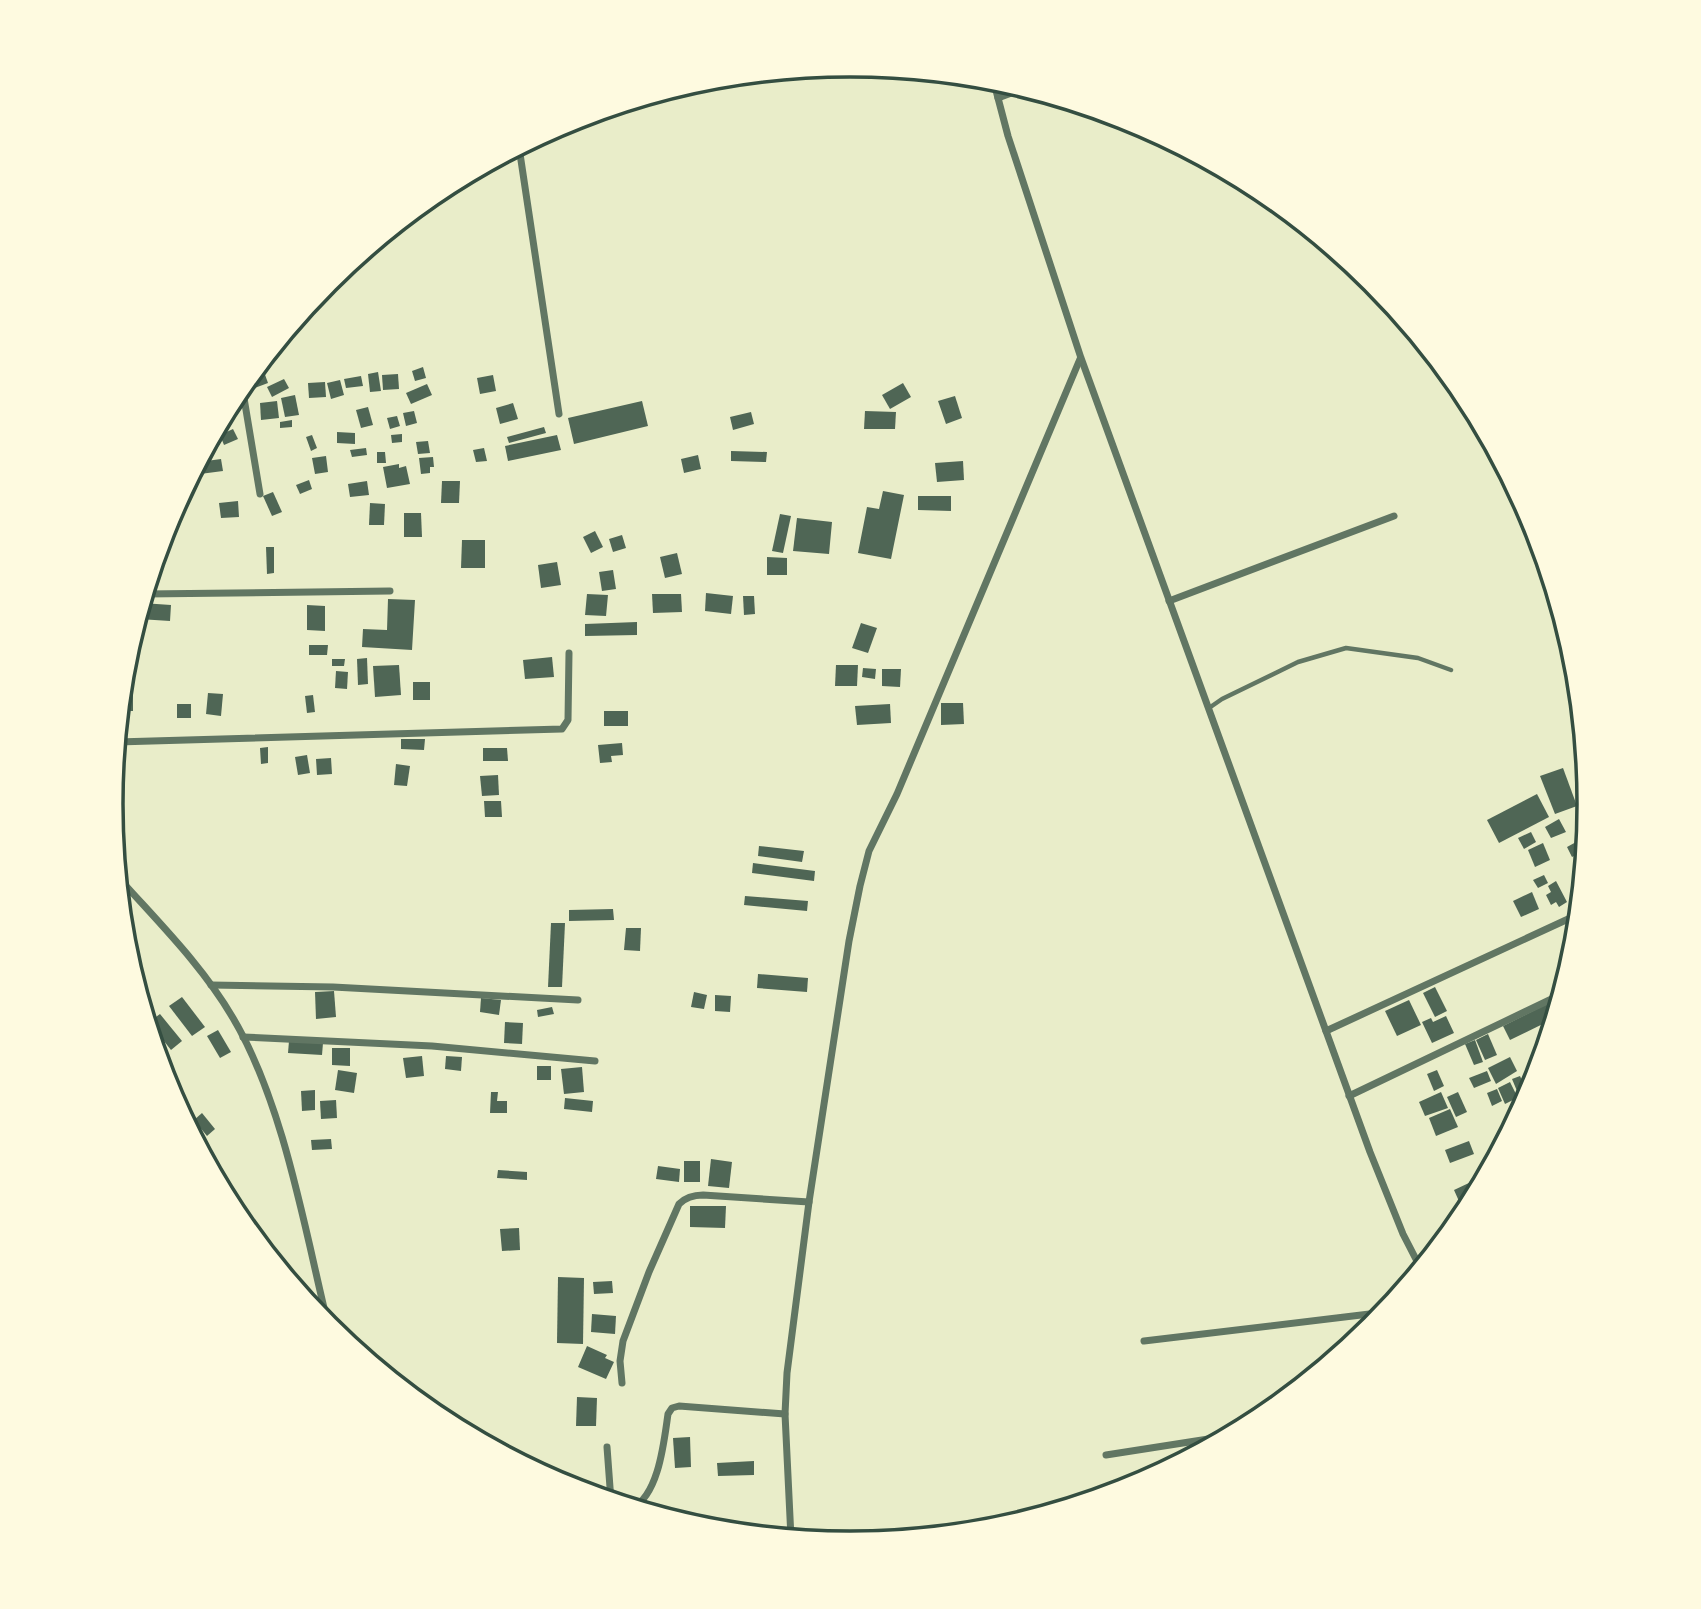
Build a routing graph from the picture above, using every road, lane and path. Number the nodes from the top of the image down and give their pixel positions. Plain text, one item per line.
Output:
1 (996, 92) edge
2 (1007, 95) edge
3 (998, 98) junction
4 (520, 156) edge
5 (1081, 358) junction
6 (245, 402) edge
7 (559, 414) dead end
8 (260, 494) dead end
9 (1394, 516) dead end
10 (390, 591) dead end
11 (155, 594) edge
12 (1169, 601) junction
13 (569, 653) dead end
14 (1451, 670) dead end
15 (1208, 708) junction
16 (126, 742) edge
17 (128, 888) edge
18 (1568, 920) edge
19 (211, 985) junction
20 (1551, 999) edge
21 (578, 1000) dead end
22 (1325, 1031) junction
23 (243, 1037) junction
24 (595, 1061) dead end
25 (1349, 1096) junction
26 (808, 1202) junction
27 (1417, 1261) edge
28 (323, 1305) edge
29 (1370, 1314) edge
30 (1144, 1341) dead end
31 (622, 1383) dead end
32 (785, 1414) junction
33 (1208, 1438) edge
34 (607, 1447) dead end
35 (1106, 1455) dead end
36 (610, 1491) edge
37 (641, 1501) edge
38 (791, 1529) edge

1 - 3 street
2 - 3 street
3 - 5 street
4 - 7 street
5 - 12 street
5 - 26 street
6 - 8 street
9 - 12 street
10 - 11 street
12 - 15 street
13 - 16 street
14 - 15 lane
15 - 22 street
17 - 19 street
18 - 22 street
19 - 21 street
19 - 23 street
20 - 25 street
22 - 25 street
23 - 24 street
23 - 28 street
25 - 27 street
26 - 31 street
26 - 32 street
29 - 30 street
32 - 37 street
32 - 38 street
33 - 35 street
34 - 36 street

